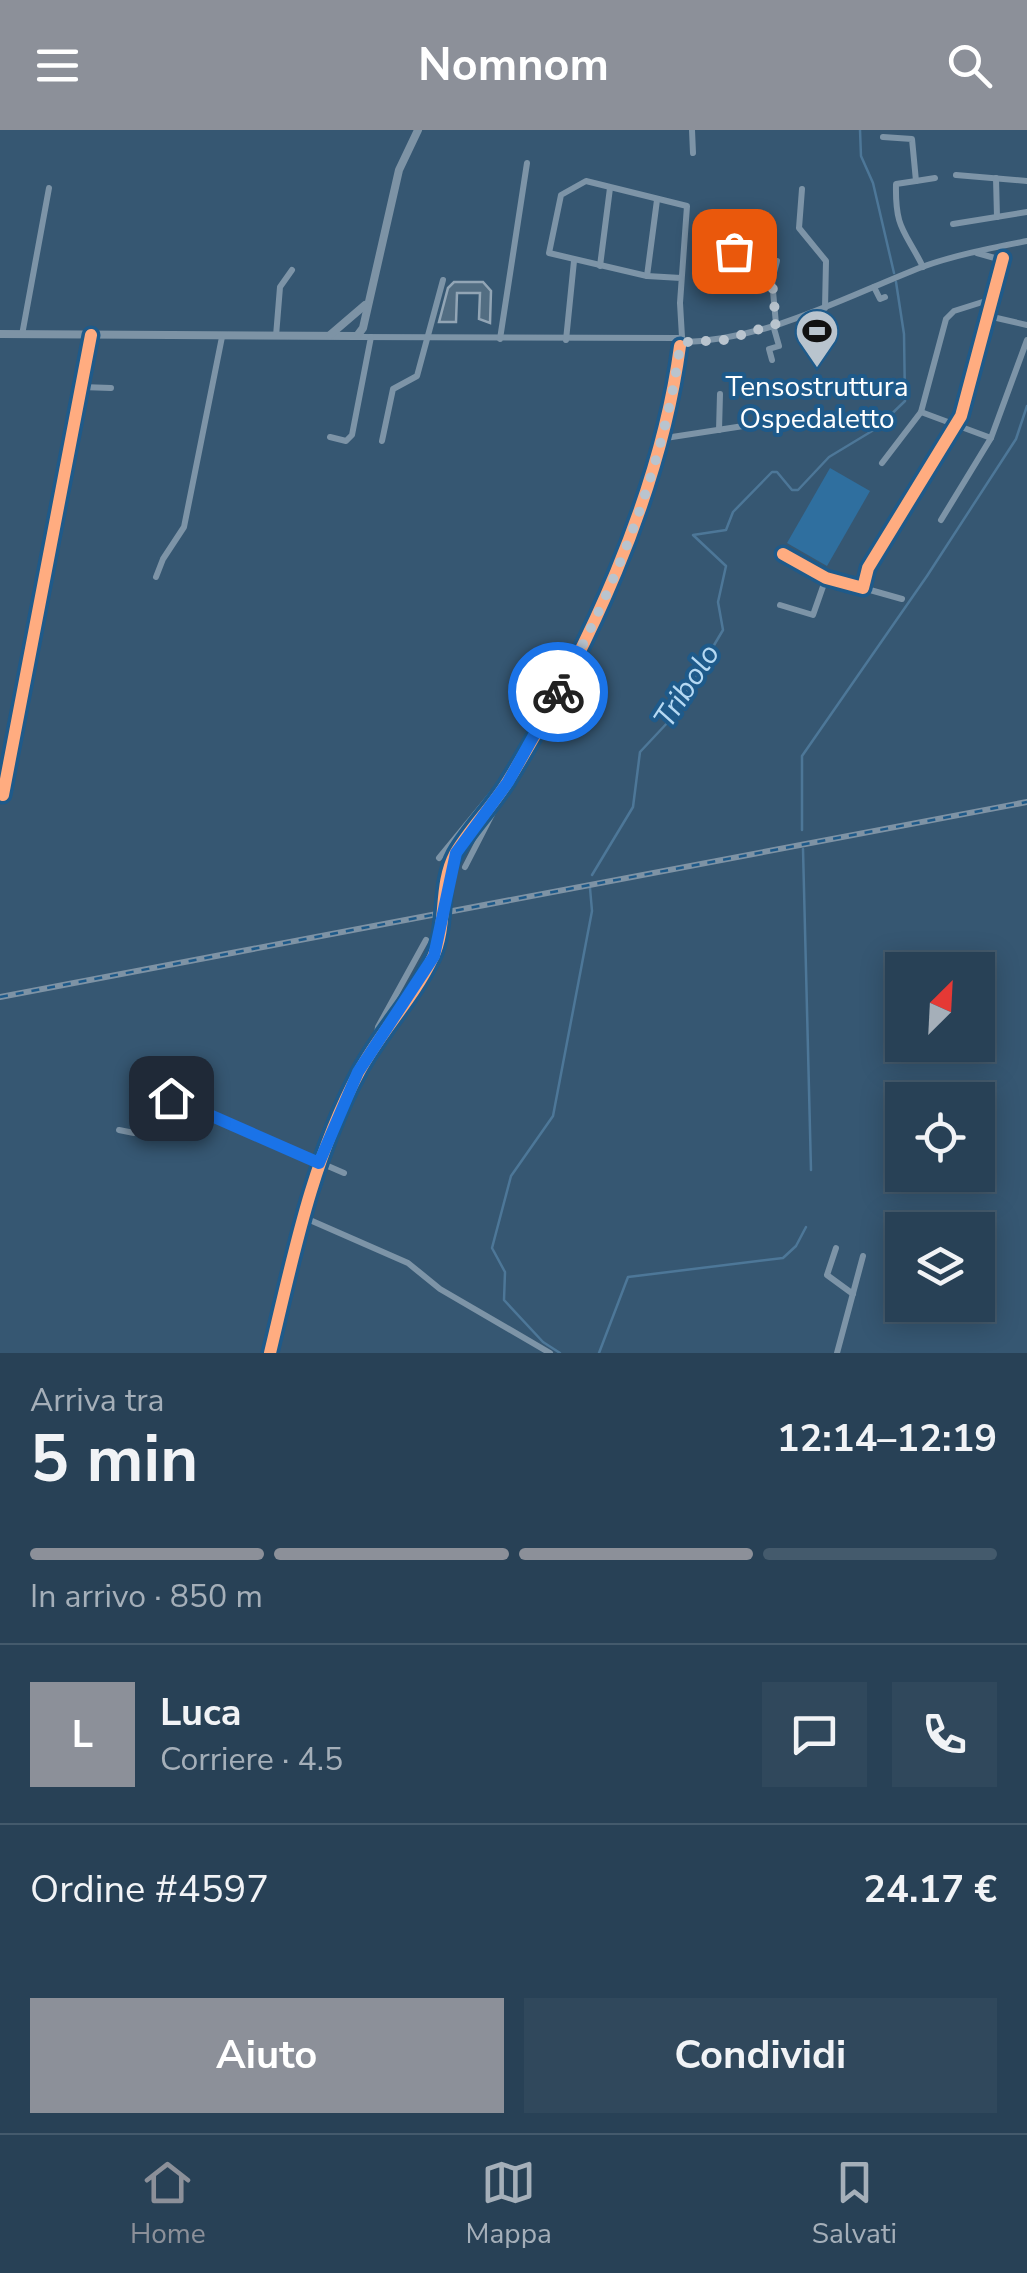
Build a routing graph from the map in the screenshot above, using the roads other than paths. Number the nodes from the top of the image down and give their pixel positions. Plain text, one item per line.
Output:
1 (418, 130) edge
2 (692, 130) edge
3 (883, 137) dead end
4 (693, 152) dead end
5 (526, 163) dead end
6 (956, 175) dead end
7 (935, 178) dead end
8 (996, 178) junction
9 (916, 181) junction
10 (1027, 181) edge
11 (48, 188) dead end
12 (610, 188) junction
13 (802, 188) dead end
14 (657, 200) junction
15 (1027, 212) edge
16 (997, 217) junction
17 (952, 224) dead end
18 (736, 235) dead end
19 (1027, 242) edge
20 (712, 248) dead end
21 (755, 249) dead end
22 (734, 251) junction
23 (998, 255) junction
24 (574, 261) junction
25 (776, 261) dead end
26 (600, 266) junction
27 (923, 267) junction
28 (292, 270) dead end
29 (647, 276) junction
30 (681, 278) junction
31 (443, 280) dead end
32 (752, 280) junction
33 (772, 280) junction
34 (874, 287) junction
35 (992, 299) junction
36 (883, 301) dead end
37 (366, 302) junction
38 (825, 308) junction
39 (352, 316) junction
40 (988, 316) junction
41 (344, 323) junction
42 (774, 324) junction
43 (1027, 325) edge
44 (363, 326) junction
45 (0, 334) edge
46 (22, 335) junction
47 (91, 335) junction
48 (222, 336) junction
49 (326, 336) junction
50 (352, 336) junction
51 (275, 337) junction
52 (373, 337) junction
53 (426, 338) junction
54 (500, 339) junction
55 (566, 340) junction
56 (1027, 340) edge
57 (681, 342) junction
58 (772, 360) dead end
59 (82, 386) junction
60 (111, 388) dead end
61 (720, 394) dead end
62 (920, 412) junction
63 (750, 425) dead end
64 (955, 426) junction
65 (720, 430) junction
66 (330, 437) dead end
67 (991, 438) junction
68 (659, 439) junction
69 (382, 440) dead end
70 (882, 462) dead end
71 (940, 520) dead end
72 (783, 554) dead end
73 (156, 577) dead end
74 (826, 578) junction
75 (863, 588) junction
76 (902, 599) dead end
77 (780, 606) dead end
78 (504, 788) junction
79 (3, 795) dead end
80 (439, 858) dead end
81 (464, 868) dead end
82 (426, 940) dead end
83 (376, 1042) junction
84 (118, 1130) dead end
85 (319, 1163) junction
86 (344, 1173) dead end
87 (303, 1216) junction
88 (836, 1248) dead end
89 (863, 1256) dead end
90 (854, 1295) junction
91 (270, 1353) edge
92 (550, 1353) edge
93 (837, 1353) edge

1 - 37 main road
2 - 4 street
3 - 9 street
5 - 54 street
6 - 8 street
7 - 9 street
8 - 10 street
8 - 16 street
9 - 27 street
11 - 46 street
12 - 14 street
12 - 24 street
12 - 26 street
13 - 38 street
14 - 29 street
14 - 30 street
15 - 16 street
16 - 17 street
18 - 22 street
19 - 23 street
20 - 22 street
21 - 32 street
22 - 32 street
23 - 27 street
23 - 35 street
24 - 26 street
24 - 55 street
25 - 33 street
26 - 29 street
27 - 34 street
28 - 51 street
29 - 30 street
30 - 57 street
31 - 53 street
32 - 33 street
33 - 42 street
34 - 36 street
34 - 38 street
35 - 40 street
35 - 62 street
37 - 39 main road
37 - 44 main road
38 - 42 street
39 - 41 main road
39 - 44 main road
40 - 43 street
40 - 64 street
41 - 49 main road
41 - 50 main road
42 - 57 street
42 - 58 street
44 - 50 main road
44 - 52 street
45 - 46 main road
46 - 47 main road
47 - 48 main road
47 - 59 street
48 - 51 main road
48 - 73 street
49 - 50 main road
49 - 51 main road
50 - 52 street
52 - 53 street
52 - 66 street
53 - 54 street
53 - 69 street
54 - 55 street
55 - 57 street
56 - 67 street
57 - 68 street
59 - 60 street
59 - 79 street
61 - 65 street
62 - 64 street
62 - 70 street
63 - 65 street
64 - 67 street
64 - 75 street
65 - 68 street
67 - 71 street
68 - 78 street
72 - 74 street
74 - 75 street
74 - 77 street
75 - 76 street
78 - 80 street
78 - 81 street
78 - 83 street, bridge
82 - 83 street
83 - 85 street
84 - 85 street
85 - 86 street
85 - 87 street
87 - 91 street
87 - 92 street
88 - 90 street
89 - 90 street
90 - 93 street

